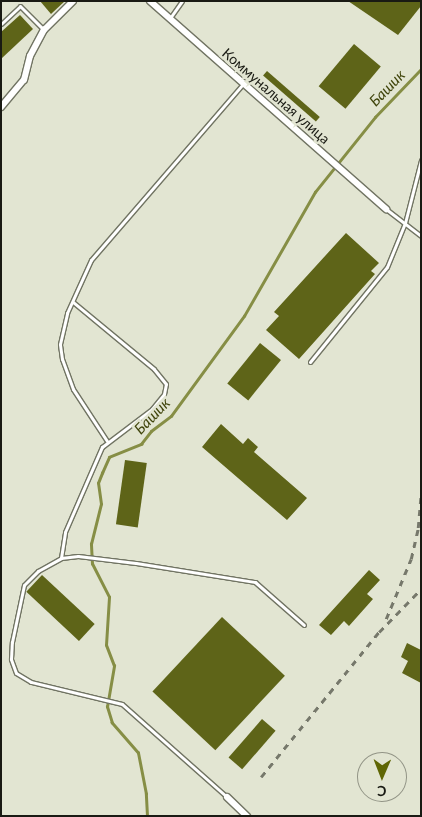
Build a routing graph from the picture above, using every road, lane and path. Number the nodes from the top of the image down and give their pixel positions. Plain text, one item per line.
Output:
1 (25, 1) edge
2 (73, 1) edge
3 (150, 1) edge
4 (182, 1) edge
5 (20, 6) junction
6 (170, 19) junction
7 (1, 24) edge
8 (44, 30) junction
9 (243, 84) junction
10 (1, 107) edge
11 (421, 160) edge
12 (386, 209) joint
13 (405, 223) junction
14 (421, 236) edge
15 (73, 302) junction
16 (310, 362) dead end
17 (107, 440) junction
18 (61, 558) junction
19 (304, 625) dead end
20 (227, 797) joint
21 (247, 816) edge

1 - 5 lane
2 - 8 street
3 - 6 street, Коммунальная улица
4 - 6 lane
5 - 7 lane
5 - 8 lane
6 - 9 street, Коммунальная улица
8 - 10 street
9 - 12 street, Коммунальная улица
9 - 15 lane
11 - 13 lane
12 - 13 lane
13 - 14 lane
13 - 16 lane
15 - 17 lane
15 - 17 lane
17 - 18 lane
18 - 19 lane
18 - 20 lane
20 - 21 street

